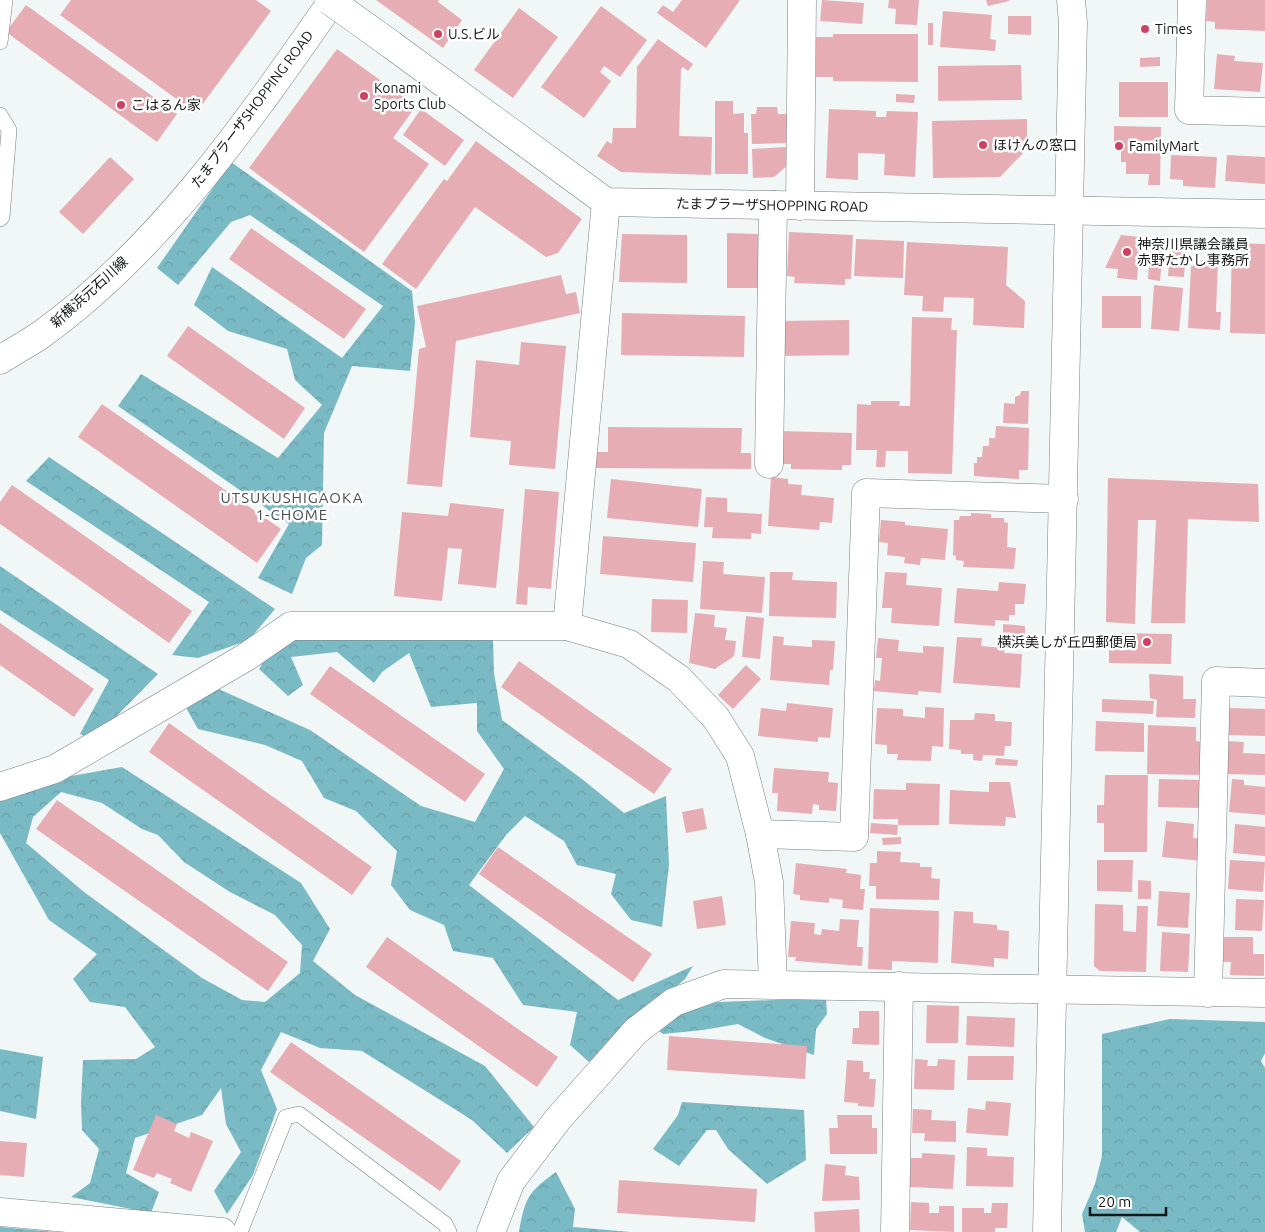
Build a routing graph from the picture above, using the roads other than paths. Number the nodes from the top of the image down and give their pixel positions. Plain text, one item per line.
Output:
1 (5, 0) edge
2 (331, 0) edge
3 (802, 0) edge
4 (1071, 0) edge
5 (1192, 0) edge
6 (0, 42) edge
7 (1265, 112) edge
8 (0, 115) edge
9 (606, 202) junction
10 (773, 205) junction
11 (800, 206) junction
12 (1068, 209) junction
13 (1265, 214) edge
14 (170, 216) joint
15 (0, 219) edge
16 (0, 360) edge
17 (768, 464) dead end
18 (1064, 499) junction
19 (567, 626) junction
20 (1265, 683) edge
21 (0, 787) edge
22 (760, 834) junction
23 (773, 984) junction
24 (899, 986) junction
25 (1052, 988) junction
26 (1208, 993) junction
27 (1265, 993) edge
28 (0, 1212) edge
29 (222, 1232) edge
30 (240, 1232) edge
31 (450, 1232) edge
32 (492, 1232) edge
33 (896, 1232) edge
34 (1047, 1232) edge

1 - 6 lane
2 - 9 street, たまプラーザSHOPPING ROAD, bridge
2 - 14 street, たまプラーザSHOPPING ROAD
3 - 11 street
4 - 12 street
5 - 7 street
8 - 15 lane
9 - 10 street, たまプラーザSHOPPING ROAD
9 - 19 street
10 - 11 street, たまプラーザSHOPPING ROAD
10 - 17 street
11 - 12 street, たまプラーザSHOPPING ROAD
12 - 13 street, たまプラーザSHOPPING ROAD
12 - 18 street
14 - 16 street, 新横浜元石川線
18 - 22 street
18 - 25 street
19 - 21 street
19 - 22 street
20 - 26 street
22 - 23 street
23 - 24 street
23 - 32 street
24 - 25 street
24 - 33 street
25 - 26 street
25 - 34 street
26 - 27 street
28 - 29 street
30 - 31 lane

